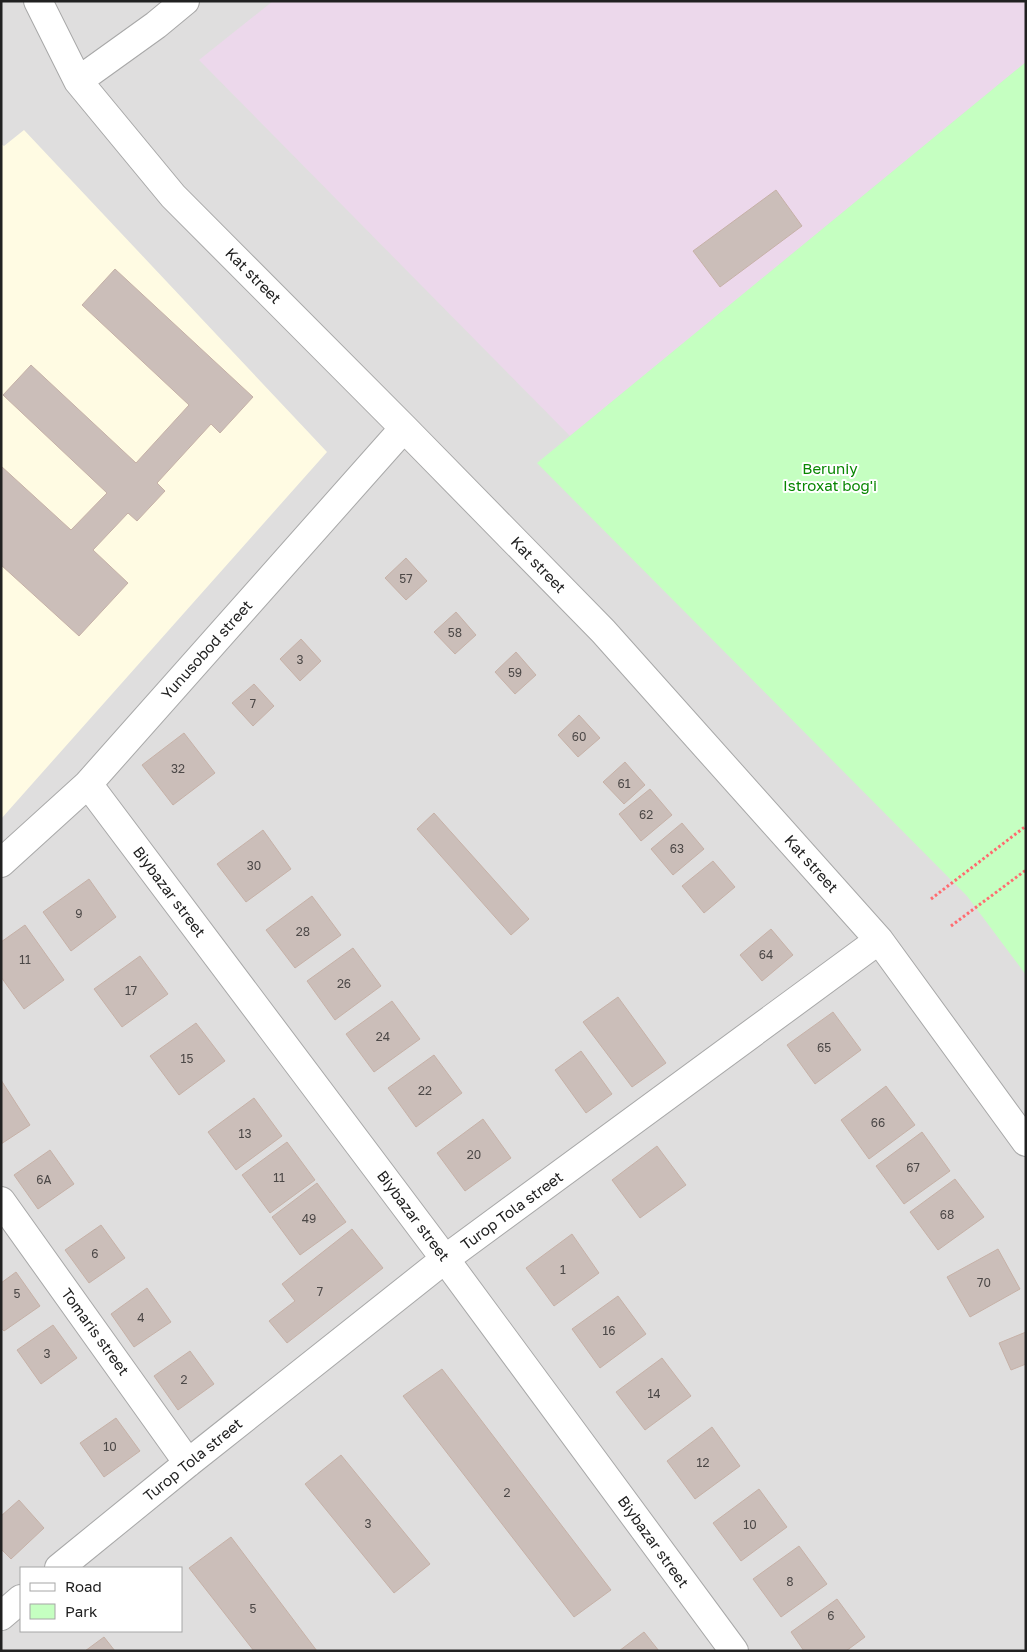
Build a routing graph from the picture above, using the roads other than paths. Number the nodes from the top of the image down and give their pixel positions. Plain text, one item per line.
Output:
1 (38, 1) edge
2 (185, 1) edge
3 (78, 81) junction
4 (404, 428) junction
5 (88, 784) junction
6 (1, 863) edge
7 (879, 940) junction
8 (1026, 1142) edge
9 (1, 1201) edge
10 (445, 1260) junction
11 (188, 1463) junction
12 (60, 1567) edge
13 (20, 1600) edge
14 (1, 1616) edge
15 (734, 1651) edge

1 - 3 street, Kat street
2 - 3 street
3 - 4 street, Kat street
4 - 5 street, Yunusobod street
4 - 7 street, Kat street
5 - 6 street, Yunusobod street
5 - 10 street, Biybazar street
7 - 8 street, Kat street
7 - 10 street, Turop Tola street
9 - 11 street, Tomaris street
10 - 11 street, Turop Tola street
10 - 15 street, Biybazar street
11 - 12 street, Turop Tola street
13 - 14 street

